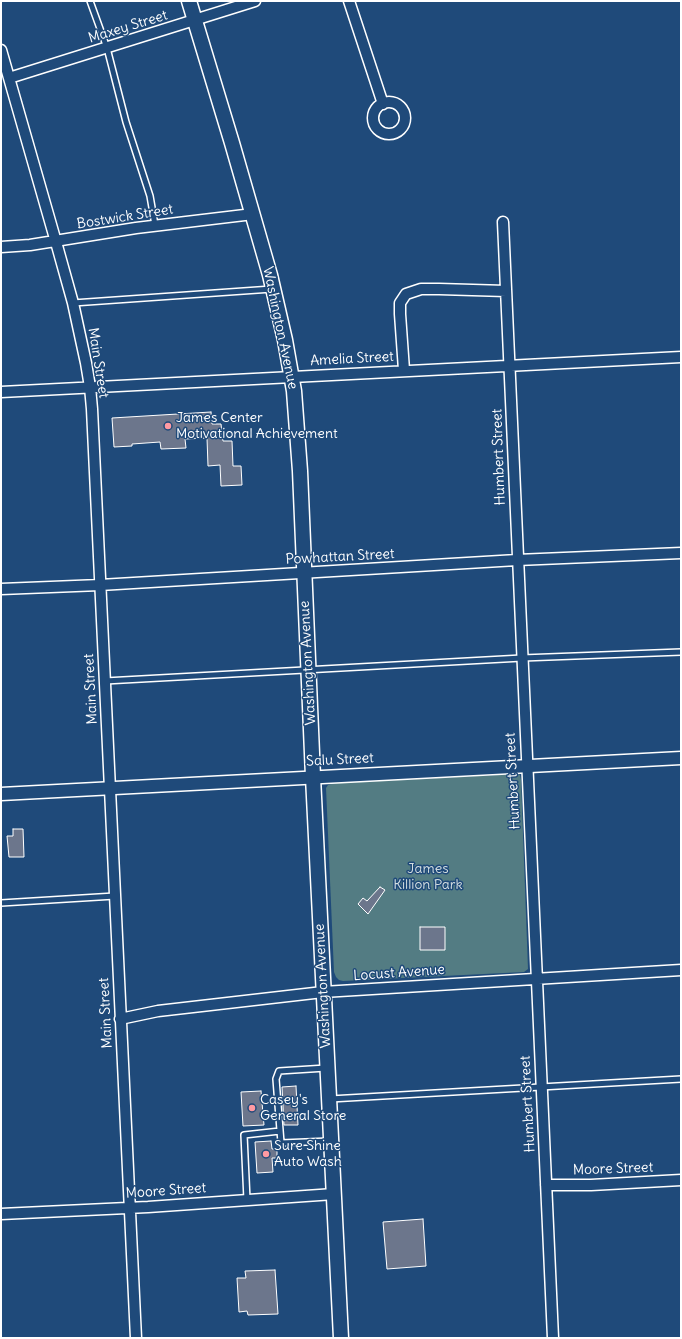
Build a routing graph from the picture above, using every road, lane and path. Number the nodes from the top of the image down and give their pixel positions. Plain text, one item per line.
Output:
1 (90, 1) edge
2 (189, 1) edge
3 (255, 1) edge
4 (349, 1) edge
5 (195, 21) junction
6 (107, 48) junction
7 (1, 50) edge
8 (10, 78) junction
9 (383, 104) dead end
10 (253, 214) junction
11 (503, 222) dead end
12 (155, 225) junction
13 (56, 242) junction
14 (1, 247) edge
15 (273, 289) junction
16 (506, 291) junction
17 (73, 303) junction
18 (681, 357) edge
19 (510, 366) junction
20 (404, 370) junction
21 (292, 376) junction
22 (90, 388) junction
23 (1, 392) edge
24 (681, 553) edge
25 (517, 560) junction
26 (304, 573) junction
27 (100, 585) junction
28 (1, 589) edge
29 (681, 652) edge
30 (522, 658) junction
31 (308, 670) junction
32 (105, 681) junction
33 (681, 758) edge
34 (527, 766) junction
35 (313, 777) junction
36 (110, 788) junction
37 (1, 794) edge
38 (114, 896) junction
39 (1, 903) edge
40 (681, 970) edge
41 (536, 978) junction
42 (323, 992) junction
43 (120, 1019) junction
44 (327, 1068) junction
45 (681, 1080) edge
46 (541, 1088) junction
47 (329, 1099) junction
48 (280, 1131) junction
49 (331, 1141) junction
50 (681, 1180) edge
51 (546, 1185) junction
52 (334, 1194) junction
53 (247, 1200) junction
54 (130, 1208) junction
55 (1, 1214) edge
56 (136, 1338) edge
57 (341, 1338) edge
58 (553, 1338) edge

1 - 6 lane
2 - 5 main road, Washington Avenue
3 - 5 street, Maxey Street
4 - 9 street
5 - 6 street, Maxey Street
5 - 10 main road, Washington Avenue
6 - 8 street, Maxey Street
6 - 12 lane
7 - 8 street, Main Street
8 - 13 street, Main Street
10 - 12 street, Bostwick Street
10 - 15 main road, Washington Avenue
11 - 16 street, Humbert Street
12 - 13 street, Bostwick Street
13 - 14 street, Bostwick Street
13 - 17 street, Main Street
15 - 17 lane
15 - 21 main road, Washington Avenue
16 - 19 street, Humbert Street
16 - 20 street
17 - 22 street, Main Street
18 - 19 street, Amelia Street
19 - 20 street, Amelia Street
19 - 25 street, Humbert Street
20 - 21 street, Amelia Street
21 - 22 street, Amelia Street
21 - 26 main road, Washington Avenue
22 - 23 street, Amelia Street
22 - 27 street, Main Street
24 - 25 street, Powhattan Street
25 - 26 street, Powhattan Street
25 - 30 street, Humbert Street
26 - 27 street, Powhattan Street
26 - 31 main road, Washington Avenue
27 - 28 street, Powhattan Street
27 - 32 street, Main Street
29 - 30 lane
30 - 31 lane
30 - 34 street, Humbert Street
31 - 32 lane
31 - 35 main road, Washington Avenue
32 - 36 street, Main Street
33 - 34 street, Salu Street
34 - 35 street, Salu Street
34 - 41 street, Humbert Street
35 - 36 street, Salu Street
35 - 42 main road, Washington Avenue
36 - 37 street, Salu Street
36 - 38 street, Main Street
38 - 39 lane
38 - 43 street, Main Street
40 - 41 street, Locust Avenue
41 - 42 street, Locust Avenue
41 - 46 street, Humbert Street
42 - 43 street, Locust Avenue
42 - 44 main road, Washington Avenue
43 - 54 street, Main Street
44 - 47 main road, Washington Avenue
44 - 48 lane
45 - 46 lane
46 - 47 lane
46 - 51 street, Humbert Street
47 - 49 main road, Washington Avenue
48 - 49 lane
48 - 53 lane
49 - 52 main road, Washington Avenue
50 - 51 street, Moore Street
51 - 58 street, Humbert Street
52 - 53 street, Moore Street
52 - 57 main road, Washington Avenue
53 - 54 street, Moore Street
54 - 55 street, Moore Street
54 - 56 street, Main Street

